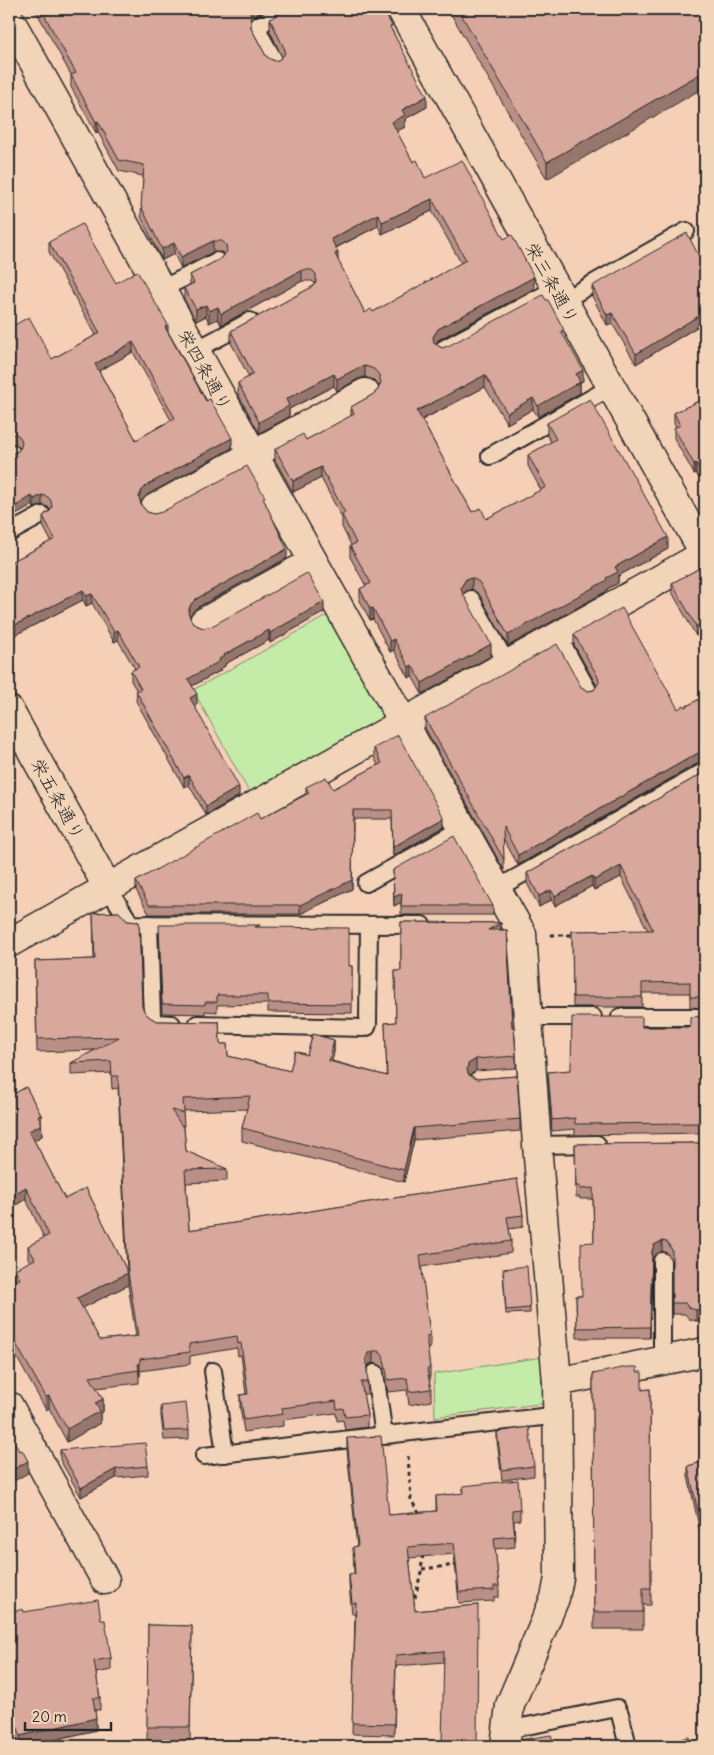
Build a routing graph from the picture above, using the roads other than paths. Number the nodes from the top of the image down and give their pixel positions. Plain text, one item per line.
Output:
1 (288, 9) edge
2 (401, 9) edge
3 (9, 18) edge
4 (275, 62) edge
5 (686, 231) edge
6 (217, 261) edge
7 (160, 290) junction
8 (559, 295) junction
9 (264, 313) edge
10 (443, 349) edge
11 (194, 351) junction
12 (611, 387) junction
13 (365, 393) dead end
14 (252, 454) junction
15 (490, 456) dead end
16 (155, 508) dead end
17 (42, 515) edge
18 (9, 533) edge
19 (705, 555) edge
20 (312, 562) junction
21 (471, 598) dead end
22 (204, 622) dead end
23 (558, 636) junction
24 (508, 664) junction
25 (589, 692) edge
26 (9, 710) edge
27 (402, 723) junction
28 (705, 771) edge
29 (462, 829) junction
30 (366, 883) dead end
31 (108, 888) junction
32 (496, 889) junction
33 (150, 924) junction
34 (369, 925) junction
35 (438, 925) edge
36 (9, 943) edge
37 (527, 1017) junction
38 (705, 1017) edge
39 (616, 1144) edge
40 (537, 1145) junction
41 (662, 1261) dead end
42 (705, 1352) edge
43 (662, 1361) junction
44 (213, 1371) dead end
45 (375, 1373) dead end
46 (557, 1382) junction
47 (559, 1415) junction
48 (12, 1418) edge
49 (384, 1436) junction
50 (226, 1454) junction
51 (204, 1456) dead end
52 (105, 1580) dead end
53 (506, 1738) edge
54 (628, 1746) edge

1 - 4 lane
2 - 8 street, 栄三条通り
3 - 7 street, 栄四条通り
5 - 8 lane
6 - 7 lane
7 - 11 street, 栄四条通り
8 - 10 lane
8 - 12 street, 栄三条通り
9 - 11 lane
11 - 14 street, 栄四条通り
12 - 15 lane
12 - 19 street, 栄三条通り
13 - 14 street
14 - 16 street
14 - 20 street, 栄四条通り
17 - 18 lane
19 - 23 street
20 - 22 street
20 - 27 street, 栄四条通り
21 - 24 lane
23 - 24 street
23 - 25 lane
24 - 27 street
26 - 31 street, 栄五条通り
27 - 29 street, 栄四条通り
27 - 31 street
28 - 32 lane
29 - 30 lane
29 - 32 street, 栄四条通り
31 - 33 lane
31 - 36 street
32 - 37 street, 栄四条通り
33 - 34 lane
33 - 34 lane
34 - 35 lane
37 - 38 lane
37 - 40 street
39 - 40 lane
40 - 46 street
41 - 43 lane
42 - 43 street
43 - 46 street
44 - 50 lane
45 - 49 lane
46 - 47 street
47 - 49 lane
47 - 53 street
48 - 52 street
49 - 50 lane
50 - 51 lane
53 - 54 lane

